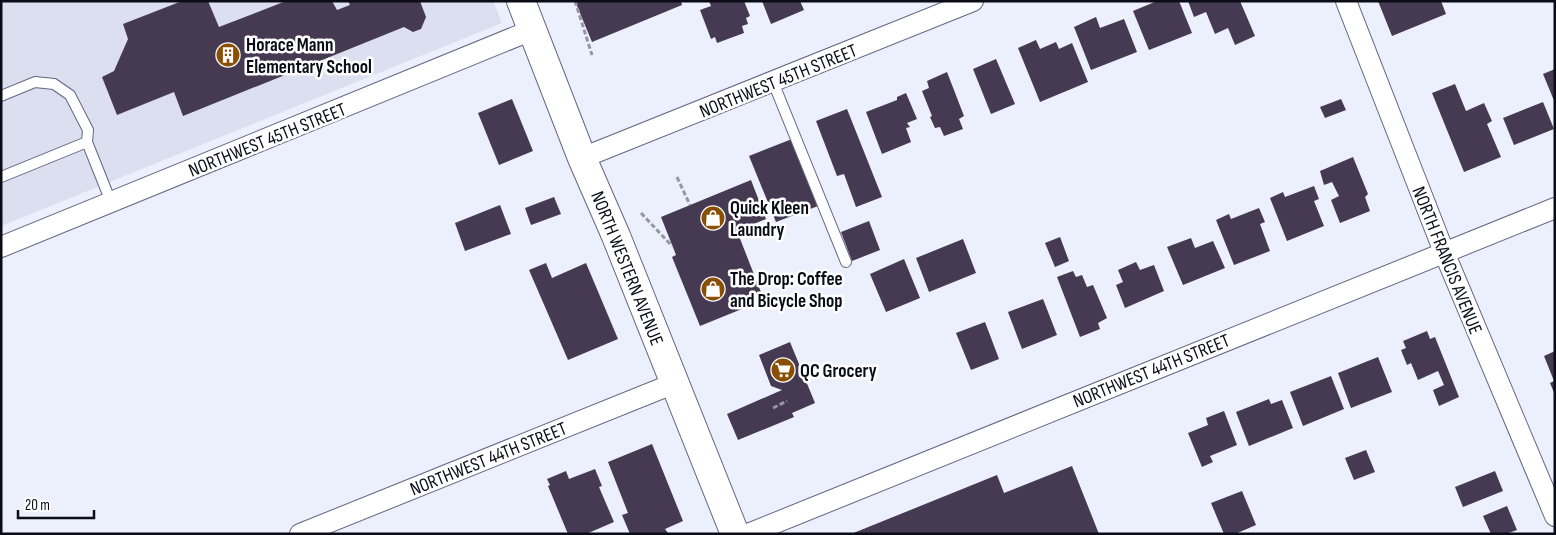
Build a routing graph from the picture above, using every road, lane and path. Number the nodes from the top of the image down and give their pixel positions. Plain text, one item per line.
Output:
1 (521, 1) edge
2 (575, 1) edge
3 (973, 1) edge
4 (1346, 1) edge
5 (532, 30) junction
6 (592, 55) dead end
7 (773, 82) junction
8 (1, 96) edge
9 (87, 142) junction
10 (582, 158) junction
11 (1, 177) edge
12 (677, 177) dead end
13 (111, 202) junction
14 (690, 205) dead end
15 (1555, 208) edge
16 (641, 213) dead end
17 (672, 246) dead end
18 (1, 247) edge
19 (1444, 252) junction
20 (846, 262) dead end
21 (675, 383) junction
22 (787, 401) dead end
23 (773, 408) dead end
24 (1555, 516) edge
25 (300, 534) edge
26 (735, 534) edge
27 (748, 534) edge

1 - 5 street, NORTH WESTERN AVENUE
2 - 6 path
3 - 7 street, NORTHWEST 45TH STREET
4 - 19 street, NORTH FRANCIS AVENUE
5 - 10 street, NORTH WESTERN AVENUE
5 - 13 street, NORTHWEST 45TH STREET
7 - 10 street, NORTHWEST 45TH STREET
7 - 20 lane
8 - 9 lane
9 - 11 lane
9 - 13 lane
10 - 21 street, NORTH WESTERN AVENUE
12 - 14 path
13 - 18 street, NORTHWEST 45TH STREET
15 - 19 street, NORTHWEST 44TH STREET
16 - 17 path
19 - 24 street, NORTH FRANCIS AVENUE
19 - 27 street, NORTHWEST 44TH STREET
21 - 25 street, NORTHWEST 44TH STREET
21 - 26 street, NORTH WESTERN AVENUE
22 - 23 path

